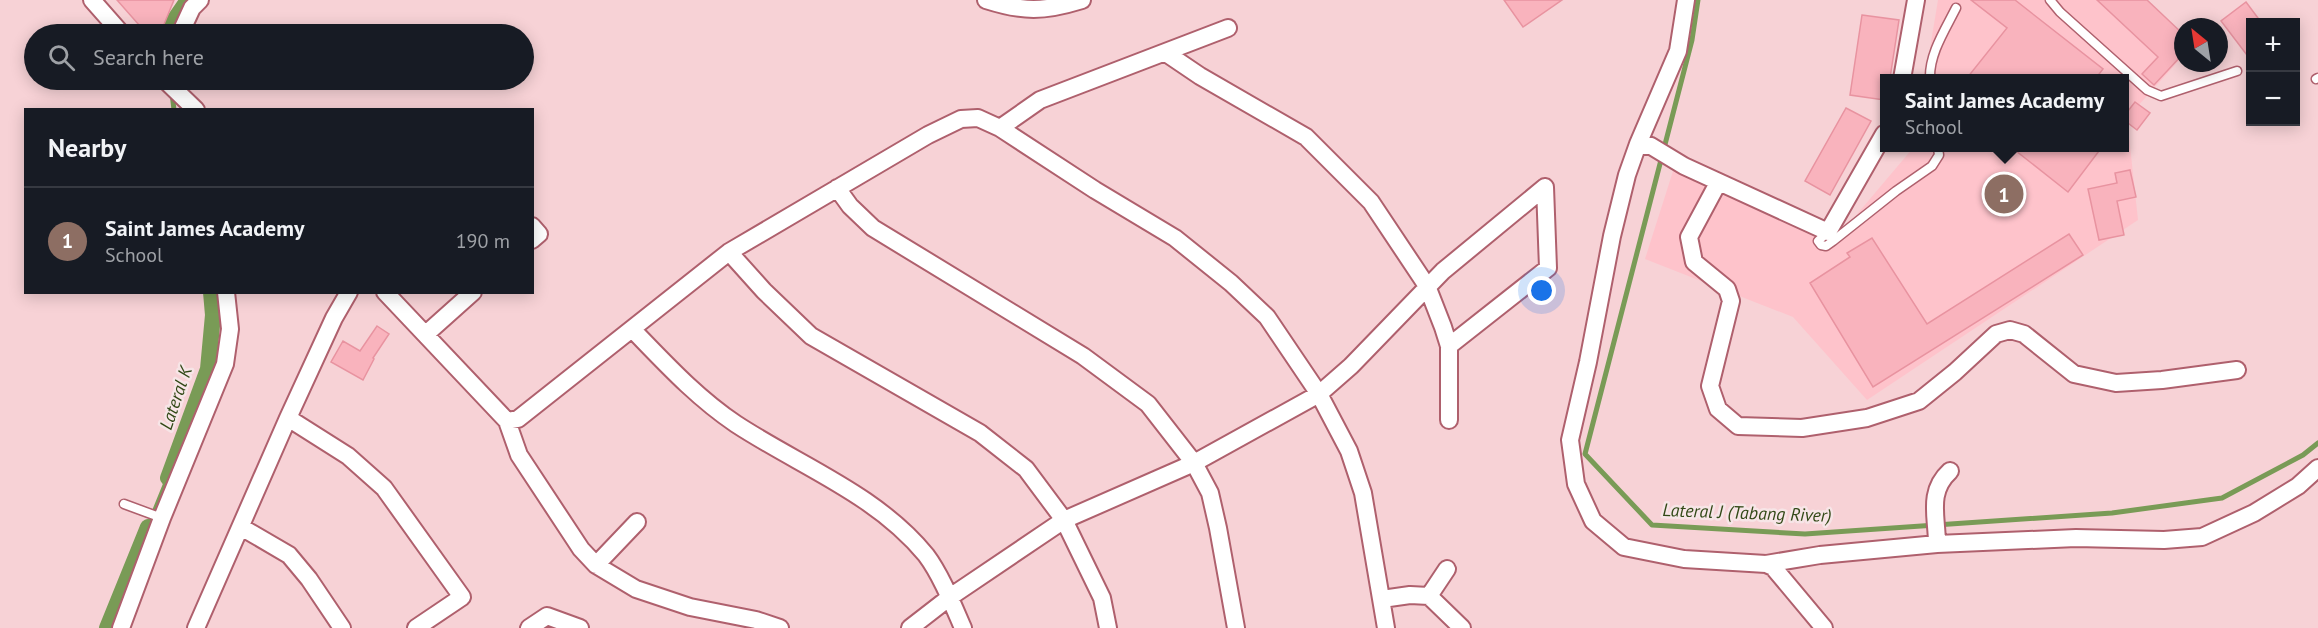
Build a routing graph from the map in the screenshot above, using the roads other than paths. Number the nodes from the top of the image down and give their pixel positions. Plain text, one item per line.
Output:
1 (92, 0) edge
2 (200, 0) edge
3 (986, 0) edge
4 (1082, 0) edge
5 (1686, 0) edge
6 (1916, 0) edge
7 (2050, 0) edge
8 (1956, 8) dead end
9 (113, 24) edge
10 (185, 24) edge
11 (1228, 28) dead end
12 (1166, 53) junction
13 (2237, 71) dead end
14 (1903, 74) edge
15 (1930, 74) edge
16 (175, 90) edge
17 (185, 90) edge
18 (190, 106) edge
19 (1000, 128) junction
20 (1880, 141) edge
21 (1645, 145) junction
22 (1939, 152) edge
23 (1718, 183) junction
24 (837, 188) junction
25 (1827, 232) junction
26 (729, 252) junction
27 (1427, 286) junction
28 (226, 294) edge
29 (348, 294) edge
30 (387, 294) edge
31 (471, 294) edge
32 (632, 329) junction
33 (426, 334) junction
34 (1449, 346) junction
35 (2237, 370) dead end
36 (1319, 394) junction
37 (288, 418) junction
38 (1449, 420) dead end
39 (507, 421) junction
40 (1194, 463) junction
41 (2318, 468) edge
42 (1950, 471) dead end
43 (124, 504) dead end
44 (162, 518) junction
45 (1064, 520) junction
46 (637, 522) dead end
47 (241, 527) junction
48 (1937, 540) junction
49 (1766, 564) junction
50 (596, 565) junction
51 (1447, 569) dead end
52 (1429, 596) junction
53 (950, 597) junction
54 (1382, 599) junction
55 (120, 628) edge
56 (196, 628) edge
57 (342, 628) edge
58 (416, 628) edge
59 (529, 628) edge
60 (580, 628) edge
61 (780, 628) edge
62 (910, 628) edge
63 (963, 628) edge
64 (1108, 628) edge
65 (1236, 628) edge
66 (1386, 628) edge
67 (1462, 628) edge
68 (1824, 628) edge

1 - 9 street
2 - 10 street
3 - 4 street
5 - 21 street
6 - 14 street
7 - 13 lane
8 - 15 lane
11 - 12 street
12 - 19 street
12 - 27 street
16 - 18 street
17 - 18 street
19 - 24 street
19 - 36 street
20 - 25 street
21 - 23 street
21 - 49 street
22 - 25 lane
23 - 25 street
23 - 35 street
24 - 26 street
24 - 40 street
26 - 32 street
26 - 45 street
27 - 34 street
27 - 34 street
27 - 36 street
28 - 44 street
29 - 37 street
30 - 33 street
31 - 33 street
32 - 39 street
32 - 53 street
33 - 39 street
34 - 38 street
36 - 40 street
36 - 54 street
37 - 47 street
37 - 58 street
39 - 50 street
40 - 45 street
40 - 65 street
41 - 48 street
42 - 48 street
43 - 44 lane
44 - 55 street
45 - 53 street
45 - 64 street
46 - 50 street
47 - 56 street
47 - 57 street
48 - 49 street
49 - 68 street
50 - 61 street
51 - 52 street
52 - 54 street
52 - 67 street
53 - 62 street
53 - 63 street
54 - 66 street
59 - 60 street

